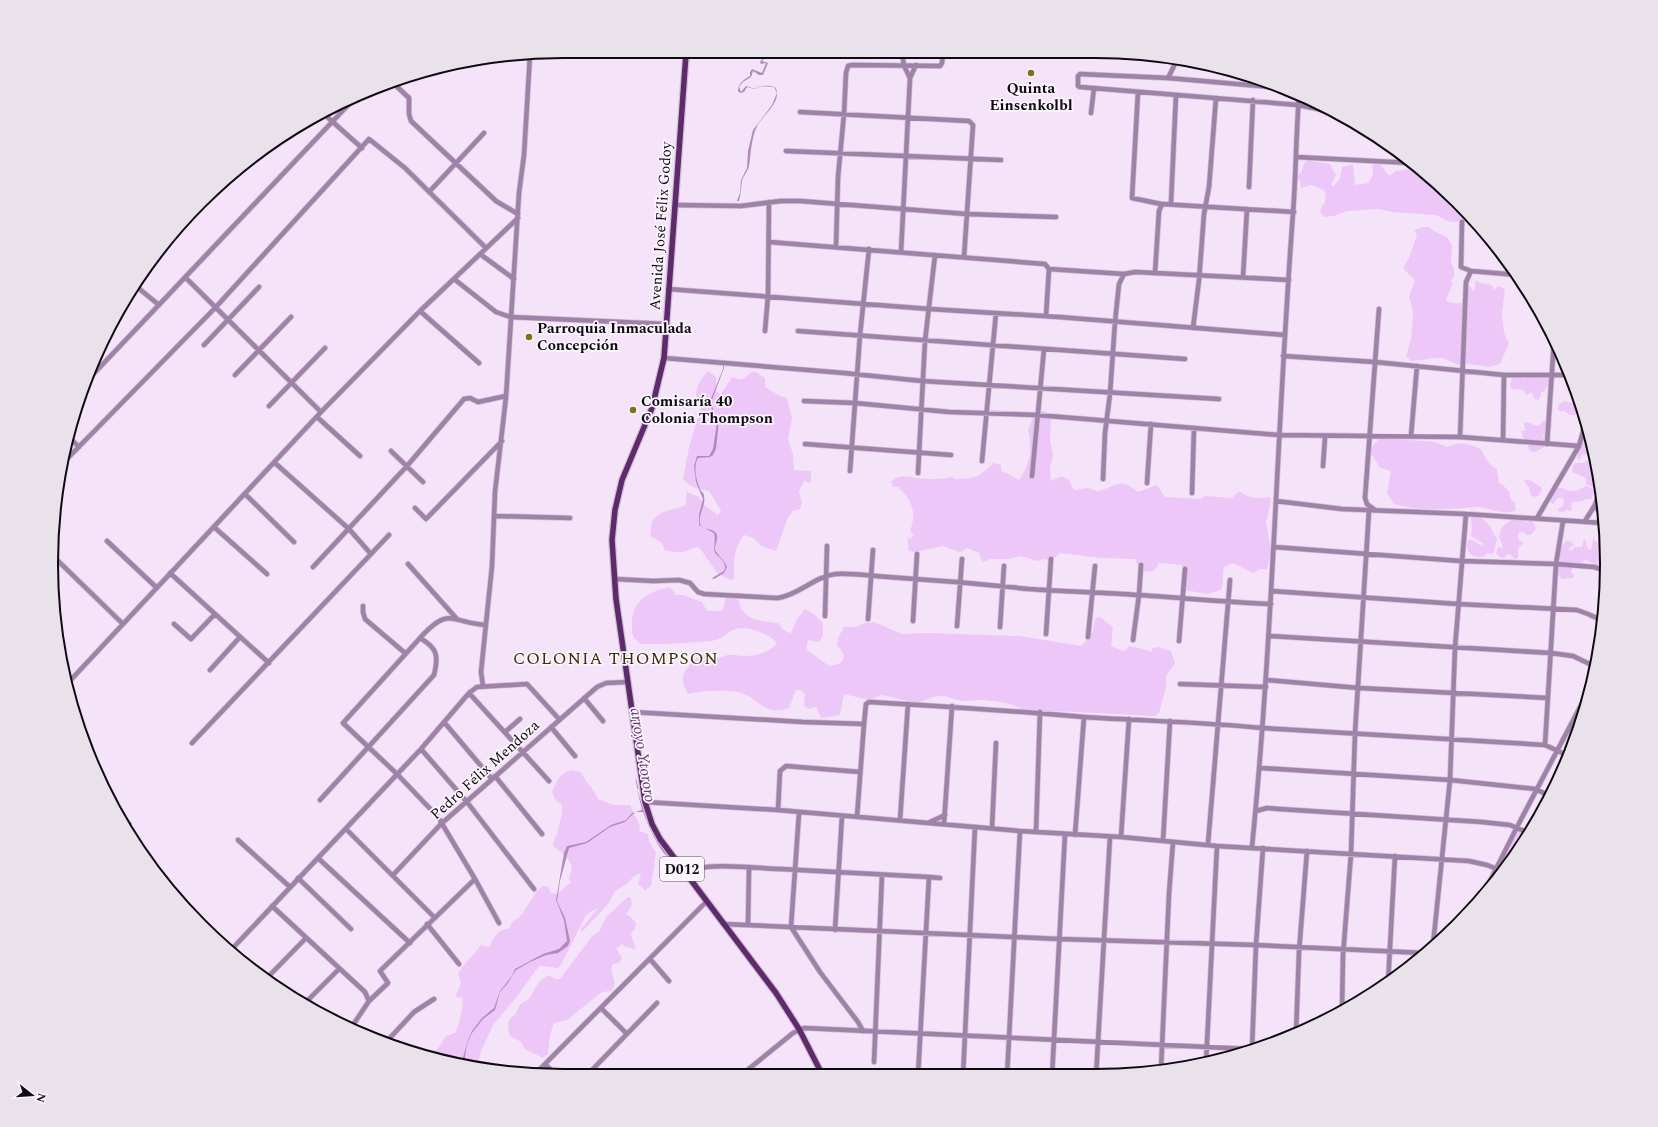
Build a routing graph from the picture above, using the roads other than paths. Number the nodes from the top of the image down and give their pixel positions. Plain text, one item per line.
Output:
1 (686, 58) edge
2 (903, 58) edge
3 (942, 58) edge
4 (530, 59) edge
5 (1174, 65) edge
6 (904, 66) junction
7 (916, 66) junction
8 (910, 78) junction
9 (1168, 78) junction
10 (397, 86) edge
11 (1260, 86) edge
12 (1094, 88) junction
13 (1138, 92) junction
14 (1176, 95) junction
15 (1216, 98) junction
16 (1253, 100) junction
17 (1298, 101) edge
18 (1298, 105) junction
19 (346, 107) edge
20 (1314, 108) edge
21 (800, 112) dead end
22 (1091, 113) dead end
23 (844, 114) junction
24 (908, 116) junction
25 (327, 117) edge
26 (332, 122) junction
27 (484, 133) dead end
28 (362, 148) junction
29 (786, 151) dead end
30 (840, 154) junction
31 (906, 156) junction
32 (1296, 157) junction
33 (970, 159) junction
34 (1001, 160) dead end
35 (456, 163) junction
36 (1403, 163) edge
37 (1249, 187) dead end
38 (429, 192) junction
39 (770, 202) junction
40 (1171, 203) junction
41 (838, 204) junction
42 (1161, 204) junction
43 (674, 205) junction
44 (1207, 205) junction
45 (903, 209) junction
46 (1247, 209) junction
47 (1294, 212) junction
48 (967, 214) junction
49 (518, 216) junction
50 (1056, 217) dead end
51 (1462, 222) dead end
52 (769, 242) junction
53 (836, 247) junction
54 (486, 248) junction
55 (869, 249) junction
56 (900, 252) junction
57 (480, 254) junction
58 (935, 255) junction
59 (964, 257) junction
60 (1048, 269) junction
61 (1471, 271) junction
62 (1156, 273) junction
63 (1124, 274) junction
64 (1509, 274) edge
65 (1199, 275) junction
66 (185, 277) junction
67 (1243, 277) junction
68 (454, 279) junction
69 (514, 279) junction
70 (1289, 280) junction
71 (260, 287) dead end
72 (139, 289) edge
73 (668, 289) junction
74 (768, 296) junction
75 (864, 304) junction
76 (159, 305) junction
77 (215, 308) junction
78 (930, 309) junction
79 (1379, 309) dead end
80 (420, 311) junction
81 (996, 313) junction
82 (1046, 316) junction
83 (291, 317) dead end
84 (510, 318) junction
85 (228, 320) junction
86 (1115, 322) junction
87 (666, 324) junction
88 (1193, 328) junction
89 (765, 331) dead end
90 (798, 331) dead end
91 (860, 335) junction
92 (1285, 335) junction
93 (925, 341) junction
94 (204, 345) dead end
95 (992, 345) junction
96 (325, 348) dead end
97 (1044, 349) junction
98 (258, 350) junction
99 (1553, 352) edge
100 (1113, 354) junction
101 (1283, 356) junction
102 (664, 358) junction
103 (1185, 359) dead end
104 (1375, 362) junction
105 (479, 363) dead end
106 (1417, 366) junction
107 (1462, 370) junction
108 (95, 372) edge
109 (857, 374) junction
110 (235, 375) dead end
111 (1504, 375) junction
112 (1552, 375) junction
113 (1564, 375) edge
114 (922, 381) junction
115 (292, 383) junction
116 (988, 384) junction
117 (1040, 389) junction
118 (1110, 394) junction
119 (506, 396) junction
120 (1219, 399) dead end
121 (804, 401) dead end
122 (855, 403) junction
123 (269, 406) dead end
124 (921, 410) junction
125 (322, 412) junction
126 (987, 414) junction
127 (1037, 415) junction
128 (317, 417) junction
129 (1107, 421) junction
130 (1152, 424) junction
131 (1194, 428) junction
132 (1583, 432) edge
133 (1279, 435) junction
134 (1370, 435) junction
135 (1411, 436) junction
136 (1325, 437) junction
137 (1460, 437) junction
138 (1504, 440) junction
139 (502, 441) junction
140 (73, 442) edge
141 (805, 444) dead end
142 (1547, 444) junction
143 (1579, 446) junction
144 (78, 447) junction
145 (852, 448) junction
146 (391, 451) dead end
147 (919, 453) junction
148 (70, 455) edge
149 (951, 455) dead end
150 (360, 456) dead end
151 (982, 461) dead end
152 (275, 463) junction
153 (407, 466) junction
154 (1323, 466) dead end
155 (850, 471) dead end
156 (918, 473) dead end
157 (1032, 476) dead end
158 (1103, 479) dead end
159 (423, 482) dead end
160 (1147, 483) dead end
161 (1192, 493) dead end
162 (245, 494) junction
163 (1276, 501) junction
164 (1596, 501) edge
165 (1595, 505) junction
166 (415, 508) dead end
167 (1597, 508) edge
168 (1369, 510) junction
169 (1376, 511) junction
170 (1466, 514) junction
171 (494, 516) junction
172 (570, 518) dead end
173 (1537, 518) junction
174 (1562, 521) junction
175 (1586, 521) junction
176 (1598, 522) edge
177 (214, 527) junction
178 (349, 529) junction
179 (389, 535) dead end
180 (107, 541) dead end
181 (294, 542) dead end
182 (828, 546) dead end
183 (1274, 547) junction
184 (873, 550) dead end
185 (1368, 553) junction
186 (371, 554) junction
187 (917, 554) dead end
188 (962, 559) dead end
189 (1051, 559) dead end
190 (58, 561) edge
191 (1461, 561) junction
192 (408, 564) dead end
193 (1556, 564) junction
194 (1142, 565) dead end
195 (1004, 566) dead end
196 (1095, 566) dead end
197 (313, 567) dead end
198 (1186, 569) dead end
199 (1600, 569) edge
200 (170, 574) junction
201 (267, 574) dead end
202 (827, 576) junction
203 (871, 576) junction
204 (915, 579) junction
205 (615, 580) junction
206 (1230, 580) dead end
207 (960, 582) junction
208 (1003, 586) junction
209 (157, 588) junction
210 (1049, 591) junction
211 (1271, 591) junction
212 (1094, 592) junction
213 (1140, 595) junction
214 (1365, 598) junction
215 (1183, 599) junction
216 (1228, 602) junction
217 (1271, 604) junction
218 (1458, 604) junction
219 (363, 606) dead end
220 (1553, 609) junction
221 (215, 614) junction
222 (825, 616) dead end
223 (1597, 618) edge
224 (457, 619) junction
225 (868, 619) dead end
226 (913, 621) dead end
227 (123, 624) junction
228 (174, 624) dead end
229 (486, 625) junction
230 (957, 626) dead end
231 (1000, 627) dead end
232 (1046, 634) dead end
233 (1269, 636) junction
234 (240, 637) junction
235 (1088, 637) dead end
236 (420, 638) junction
237 (1133, 640) dead end
238 (1179, 642) dead end
239 (1362, 642) junction
240 (1455, 648) junction
241 (1551, 653) junction
242 (405, 654) junction
243 (269, 663) junction
244 (1590, 664) edge
245 (210, 670) dead end
246 (72, 679) edge
247 (1266, 680) junction
248 (628, 682) junction
249 (1180, 684) dead end
250 (483, 686) junction
251 (1222, 686) junction
252 (1266, 687) junction
253 (1359, 688) junction
254 (469, 693) junction
255 (1453, 693) junction
256 (584, 698) junction
257 (1548, 698) junction
258 (908, 704) junction
259 (952, 706) junction
260 (632, 712) junction
261 (1040, 712) junction
262 (1084, 717) junction
263 (520, 719) dead end
264 (559, 719) junction
265 (1129, 719) junction
266 (603, 721) dead end
267 (1170, 721) junction
268 (444, 722) junction
269 (1219, 723) junction
270 (1574, 723) edge
271 (864, 724) junction
272 (551, 727) junction
273 (1262, 728) junction
274 (505, 732) junction
275 (1355, 733) junction
276 (1451, 739) junction
277 (192, 743) dead end
278 (996, 744) dead end
279 (1545, 745) junction
280 (368, 748) junction
281 (421, 749) junction
282 (1558, 750) junction
283 (523, 751) junction
284 (1563, 753) edge
285 (575, 756) dead end
286 (1261, 768) junction
287 (860, 772) junction
288 (397, 774) junction
289 (1354, 774) junction
290 (494, 777) junction
291 (1450, 780) junction
292 (549, 781) dead end
293 (1536, 789) junction
294 (1544, 794) edge
295 (320, 800) dead end
296 (466, 802) junction
297 (645, 802) junction
298 (1257, 802) junction
299 (1267, 808) junction
300 (778, 810) junction
301 (1256, 811) junction
302 (799, 813) junction
303 (1352, 813) junction
304 (945, 815) junction
305 (842, 816) junction
306 (857, 817) junction
307 (1445, 819) junction
308 (900, 820) junction
309 (928, 823) junction
310 (441, 824) junction
311 (944, 824) junction
312 (975, 827) junction
313 (1517, 827) junction
314 (992, 828) junction
315 (346, 829) junction
316 (1523, 830) edge
317 (1020, 831) junction
318 (1036, 832) junction
319 (542, 834) dead end
320 (1065, 834) junction
321 (1075, 835) junction
322 (1110, 836) junction
323 (1121, 837) junction
324 (238, 840) dead end
325 (1163, 841) junction
326 (1173, 842) junction
327 (1208, 844) junction
328 (1217, 846) junction
329 (1252, 848) junction
330 (1263, 848) junction
331 (1307, 851) junction
332 (1351, 854) junction
333 (1395, 856) junction
334 (318, 858) junction
335 (1441, 859) junction
336 (749, 868) junction
337 (1496, 868) junction
338 (796, 870) junction
339 (684, 872) junction
340 (838, 872) junction
341 (882, 874) junction
342 (1492, 875) edge
343 (393, 876) junction
344 (929, 877) junction
345 (298, 878) junction
346 (940, 878) dead end
347 (475, 879) junction
348 (290, 887) junction
349 (534, 889) dead end
350 (706, 902) junction
351 (272, 906) junction
352 (434, 917) junction
353 (499, 923) dead end
354 (427, 924) junction
355 (723, 924) junction
356 (748, 925) junction
357 (791, 927) junction
358 (351, 928) dead end
359 (835, 930) junction
360 (879, 932) junction
361 (926, 933) junction
362 (969, 934) junction
363 (1014, 937) junction
364 (306, 938) junction
365 (1059, 939) junction
366 (1434, 939) edge
367 (1103, 940) junction
368 (410, 942) junction
369 (1167, 942) junction
370 (1212, 943) junction
371 (1256, 945) junction
372 (234, 947) edge
373 (1300, 947) junction
374 (1344, 949) junction
375 (1390, 952) junction
376 (1417, 953) edge
377 (650, 959) junction
378 (459, 964) dead end
379 (339, 969) junction
380 (1389, 974) edge
381 (270, 975) edge
382 (669, 981) dead end
383 (434, 999) dead end
384 (309, 1000) edge
385 (369, 1001) junction
386 (658, 1003) dead end
387 (1342, 1004) edge
388 (601, 1008) junction
389 (354, 1024) edge
390 (1296, 1027) edge
391 (799, 1029) junction
392 (863, 1031) junction
393 (876, 1032) junction
394 (627, 1034) junction
395 (920, 1034) junction
396 (965, 1037) junction
397 (390, 1038) edge
398 (1009, 1038) junction
399 (1054, 1041) junction
400 (1099, 1042) junction
401 (1251, 1044) edge
402 (1162, 1045) junction
403 (1207, 1047) junction
404 (1237, 1048) edge
405 (1206, 1056) edge
406 (874, 1062) dead end
407 (545, 1064) junction
408 (1162, 1065) edge
409 (541, 1068) edge
410 (550, 1069) edge
411 (593, 1069) edge
412 (749, 1069) edge
413 (819, 1069) edge
414 (918, 1069) edge
415 (963, 1069) edge
416 (1007, 1069) edge
417 (1052, 1069) edge
418 (1097, 1069) edge

1 - 43 main road, Avenida José Félix Godoy / D012
2 - 6 street
3 - 7 street
4 - 49 street
5 - 9 street
6 - 7 street
6 - 8 street
6 - 23 street
7 - 8 street
8 - 24 street
9 - 11 street
9 - 12 street
10 - 35 street
12 - 13 street
12 - 22 street
13 - 14 street
13 - 42 street
14 - 15 street
14 - 40 street
15 - 16 street
15 - 44 street
16 - 18 street
16 - 37 street
17 - 18 street
18 - 20 street
18 - 32 street
19 - 26 street
21 - 23 street
23 - 24 street
23 - 30 street
24 - 31 street
24 - 33 street
25 - 26 street
26 - 28 street
26 - 66 street
27 - 35 street
28 - 38 street
28 - 77 street
29 - 30 street
30 - 31 street
30 - 41 street
31 - 33 street
31 - 45 street
32 - 36 street
32 - 47 street
33 - 34 street
33 - 48 street
35 - 38 street
35 - 49 street
38 - 54 street
39 - 41 street
39 - 43 street
39 - 52 street
40 - 42 street
40 - 44 street
41 - 45 street
41 - 53 street
42 - 62 street
43 - 73 main road, Avenida José Félix Godoy / D012
44 - 46 street
44 - 65 street
45 - 48 street
45 - 56 street
46 - 47 street
46 - 67 street
47 - 70 street
48 - 50 street
48 - 59 street
49 - 54 street
49 - 69 street
51 - 61 street
52 - 53 street
52 - 74 street
53 - 55 street
54 - 57 street
55 - 56 street
55 - 75 street
56 - 58 street
57 - 68 street
57 - 69 street
58 - 59 street
58 - 78 street
59 - 60 street
60 - 63 street
60 - 82 street
61 - 64 street
61 - 107 street
62 - 63 street
62 - 65 street
63 - 86 street
65 - 67 street
65 - 88 street
66 - 76 street
66 - 77 street
67 - 70 street
68 - 80 street
68 - 84 street
69 - 84 street
70 - 92 street
71 - 85 street
72 - 76 street
73 - 74 street
73 - 87 main road, Avenida José Félix Godoy / D012
74 - 75 street
74 - 89 street
75 - 78 street
75 - 91 street
76 - 108 street
77 - 85 street
77 - 144 street
78 - 81 street
78 - 93 street
79 - 104 street
80 - 105 street
80 - 125 street
81 - 82 street
81 - 95 street
82 - 86 street
83 - 98 street
84 - 87 street
84 - 119 street
85 - 94 street
85 - 98 street
86 - 88 street
86 - 100 street
87 - 102 main road, Avenida José Félix Godoy / D012
88 - 92 street
90 - 91 street
91 - 93 street
91 - 109 street
92 - 101 street
93 - 95 street
93 - 114 street
95 - 97 street
95 - 116 street
96 - 115 street
97 - 100 street
97 - 117 street
98 - 110 street
98 - 115 street
99 - 112 street
100 - 103 street
100 - 118 street
101 - 104 street
101 - 133 street
102 - 109 street
102 - 205 main road, Avenida José Félix Godoy / D012
104 - 106 street
104 - 134 street
106 - 107 street
106 - 135 street
107 - 111 street
107 - 137 street
109 - 114 street
109 - 122 street
111 - 112 street
111 - 138 street
112 - 113 street
112 - 142 street
114 - 116 street
114 - 124 street
115 - 123 street
115 - 125 street
116 - 117 street
116 - 126 street
117 - 118 street
117 - 127 street
118 - 120 street
118 - 129 street
119 - 139 street
119 - 153 street
121 - 122 street
122 - 124 street
122 - 145 street
124 - 126 street
124 - 147 street
125 - 128 street
126 - 127 street
126 - 151 street
127 - 129 street
127 - 157 street
128 - 150 street
128 - 152 street
129 - 130 street
129 - 158 street
130 - 131 street
130 - 160 street
131 - 133 street
131 - 161 street
132 - 143 street
133 - 136 street
133 - 163 street
134 - 135 street
134 - 136 street
134 - 169 street
135 - 137 street
136 - 154 street
137 - 138 street
138 - 142 street
139 - 166 street
139 - 171 street
140 - 144 street
141 - 145 street
142 - 143 street
143 - 173 street
144 - 148 street
145 - 147 street
145 - 155 street
146 - 153 street
147 - 149 street
147 - 156 street
152 - 162 street
152 - 178 street
153 - 159 street
153 - 178 street
162 - 177 street
162 - 181 street
163 - 168 street
163 - 183 street
164 - 165 street
165 - 167 street
165 - 175 street
168 - 169 street
168 - 185 street
169 - 170 street
170 - 173 street
170 - 191 street
171 - 172 street
171 - 229 street
173 - 174 street
174 - 175 street
174 - 193 street
175 - 176 street
177 - 200 street
177 - 201 street
178 - 186 street
178 - 197 street
179 - 186 street
180 - 209 street
182 - 202 street
183 - 185 street
183 - 211 street
184 - 203 street
185 - 191 street
185 - 214 street
186 - 243 street
187 - 204 street
188 - 207 street
189 - 210 street
190 - 227 street
191 - 193 street
191 - 218 street
192 - 224 street
193 - 199 street
193 - 220 street
194 - 213 street
195 - 208 street
196 - 212 street
198 - 215 street
200 - 209 street
200 - 221 street
202 - 203 street
202 - 205 street
202 - 222 street
203 - 204 street
203 - 225 street
204 - 207 street
204 - 226 street
205 - 248 main road, Avenida José Félix Godoy / D012
206 - 216 street
207 - 208 street
207 - 230 street
208 - 210 street
208 - 231 street
209 - 227 street
210 - 212 street
210 - 232 street
211 - 214 street
211 - 217 street
212 - 213 street
212 - 235 street
213 - 215 street
213 - 237 street
214 - 218 street
214 - 239 street
215 - 216 street
215 - 238 street
216 - 217 street
216 - 251 street
217 - 233 street
218 - 220 street
218 - 240 street
219 - 242 street
220 - 223 street
220 - 241 street
221 - 228 street
221 - 234 street
224 - 229 street
224 - 236 street
227 - 246 street
229 - 250 street
233 - 239 street
233 - 247 street
234 - 243 street
234 - 245 street
236 - 242 street
236 - 280 street
239 - 240 street
239 - 253 street
240 - 241 street
240 - 255 street
241 - 244 street
241 - 257 street
242 - 280 street
243 - 277 street
247 - 252 street
247 - 253 street
248 - 256 street, Pedro Félix Mendoza
248 - 260 main road, D012
249 - 251 street
250 - 254 street
250 - 264 street
251 - 252 street
251 - 269 street
252 - 273 street
253 - 255 street
253 - 275 street
254 - 268 street
254 - 274 street
255 - 257 street
255 - 276 street
256 - 264 street, Pedro Félix Mendoza
256 - 266 street
257 - 279 street
258 - 259 street
258 - 271 street
258 - 308 street
259 - 261 street
259 - 304 street
260 - 271 street
260 - 297 main road, D012
261 - 262 street
261 - 318 street
262 - 265 street
262 - 321 street
263 - 274 street
264 - 272 street, Pedro Félix Mendoza
265 - 267 street
265 - 323 street
267 - 269 street
267 - 325 street
268 - 281 street
268 - 290 street
269 - 273 street
269 - 327 street
270 - 282 street
271 - 287 street
272 - 283 street, Pedro Félix Mendoza
272 - 285 street
273 - 275 street
273 - 286 street
274 - 283 street
275 - 276 street
275 - 289 street
276 - 279 street
276 - 291 street
278 - 314 street
279 - 282 street
280 - 288 street
280 - 295 street
281 - 288 street
281 - 296 street
282 - 284 street
282 - 293 street
283 - 290 street, Pedro Félix Mendoza
283 - 292 street
286 - 289 street
286 - 298 street
287 - 300 street
287 - 306 street
288 - 310 street
288 - 315 street
289 - 291 street
289 - 303 street
290 - 296 street, Pedro Félix Mendoza
290 - 319 street
291 - 293 street
291 - 307 street
293 - 294 street
293 - 313 street
296 - 310 street, Pedro Félix Mendoza
296 - 349 street
297 - 300 street
297 - 339 main road, D012
298 - 299 street
298 - 301 street
299 - 301 street
299 - 303 street
300 - 302 street
301 - 329 street
302 - 305 street
302 - 338 street
303 - 307 street
303 - 332 street
304 - 309 street
304 - 311 street
305 - 306 street
305 - 340 street
306 - 308 street
307 - 313 street
307 - 335 street
308 - 309 street
309 - 311 street
310 - 343 street, Pedro Félix Mendoza
310 - 347 street
311 - 312 street
312 - 314 street
312 - 362 street
313 - 316 street
313 - 337 street
314 - 317 street
315 - 334 street
315 - 343 street
317 - 318 street
317 - 363 street
318 - 320 street
320 - 321 street
320 - 365 street
321 - 322 street
322 - 323 street
322 - 367 street
323 - 325 street
324 - 348 street
325 - 326 street
326 - 327 street
326 - 369 street
327 - 328 street
328 - 329 street
328 - 370 street
329 - 330 street
330 - 331 street
330 - 371 street
331 - 332 street
331 - 373 street
332 - 333 street
332 - 374 street
333 - 335 street
333 - 375 street
334 - 345 street
334 - 368 street
335 - 337 street
335 - 366 street
336 - 338 street
336 - 339 street
336 - 356 street
337 - 342 street
338 - 340 street
338 - 357 street
339 - 350 main road, D012
340 - 341 street
340 - 359 street
341 - 344 street
341 - 360 street
343 - 352 street
344 - 346 street
344 - 361 street
345 - 348 street
345 - 358 street
347 - 352 street
347 - 353 street
348 - 351 street
350 - 355 main road, D012
350 - 377 street
351 - 364 street
351 - 372 street
352 - 354 street
354 - 368 street
354 - 378 street
355 - 356 street
355 - 391 main road, D012
356 - 357 street
357 - 359 street
357 - 392 street
359 - 360 street
360 - 361 street
360 - 393 street
361 - 362 street
361 - 395 street
362 - 363 street
362 - 396 street
363 - 365 street
363 - 398 street
364 - 379 street
364 - 381 street
365 - 367 street
365 - 399 street
367 - 369 street
367 - 400 street
368 - 385 street
369 - 370 street
369 - 402 street
370 - 371 street
370 - 403 street
371 - 373 street
371 - 401 street
373 - 374 street
373 - 390 street
374 - 375 street
374 - 387 street
375 - 376 street
375 - 380 street
377 - 382 street
377 - 388 street
379 - 384 street
379 - 385 street
383 - 397 street
385 - 389 street
386 - 394 street
388 - 394 street
388 - 407 street
391 - 392 street
391 - 412 street
391 - 413 main road, D012
392 - 393 street
393 - 395 street
393 - 406 street
394 - 411 street
395 - 396 street
395 - 414 street
396 - 398 street
396 - 415 street
398 - 399 street
398 - 416 street
399 - 400 street
399 - 417 street
400 - 402 street
400 - 418 street
402 - 403 street
402 - 408 street
403 - 404 street
403 - 405 street
407 - 409 street
407 - 410 street

